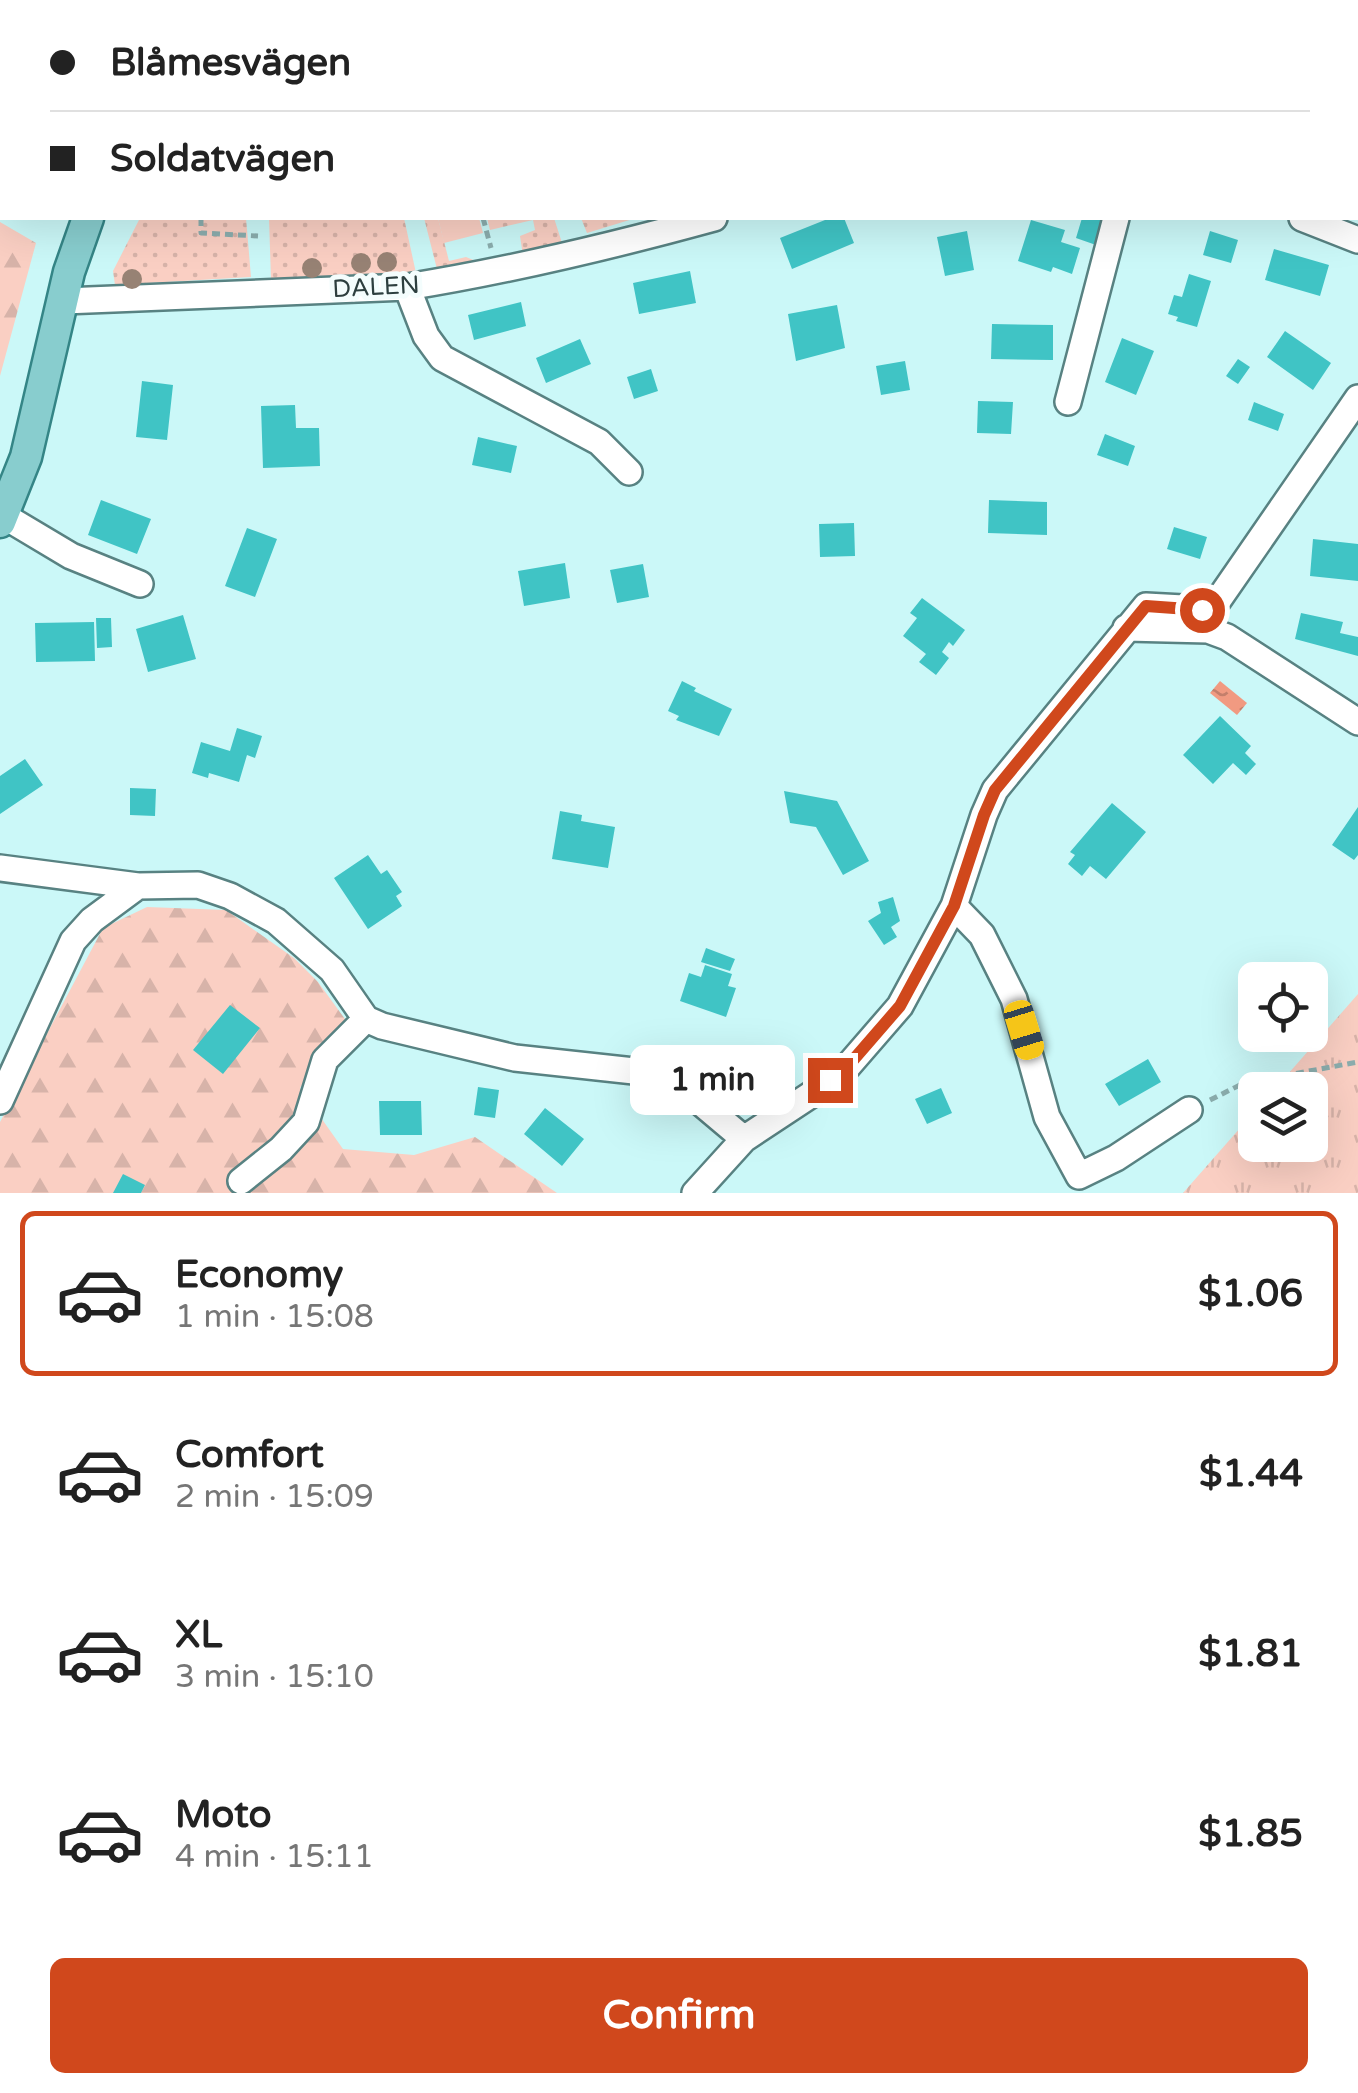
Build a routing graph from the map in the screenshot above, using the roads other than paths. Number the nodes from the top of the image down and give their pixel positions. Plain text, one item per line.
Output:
1 (87, 220) edge
2 (1115, 220) edge
3 (1307, 220) edge
4 (680, 222) edge
5 (1358, 240) edge
6 (407, 287) junction
7 (64, 301) junction
8 (1358, 398) edge
9 (1068, 402) dead end
10 (629, 472) dead end
11 (2, 519) edge
12 (140, 584) dead end
13 (1126, 628) junction
14 (1358, 722) edge
15 (0, 868) edge
16 (138, 886) junction
17 (954, 906) junction
18 (366, 1019) junction
19 (0, 1101) edge
20 (1189, 1110) road end
21 (744, 1139) junction
22 (241, 1181) dead end
23 (695, 1193) edge

1 - 7 main road
2 - 9 street
3 - 5 street
4 - 6 street, DALEN
6 - 7 street, DALEN
6 - 10 street
7 - 11 main road
8 - 13 street
11 - 12 street
13 - 14 street
13 - 17 street
15 - 16 street
16 - 18 street
16 - 19 street
17 - 20 street
17 - 21 street
18 - 21 street
18 - 22 street
21 - 23 street

